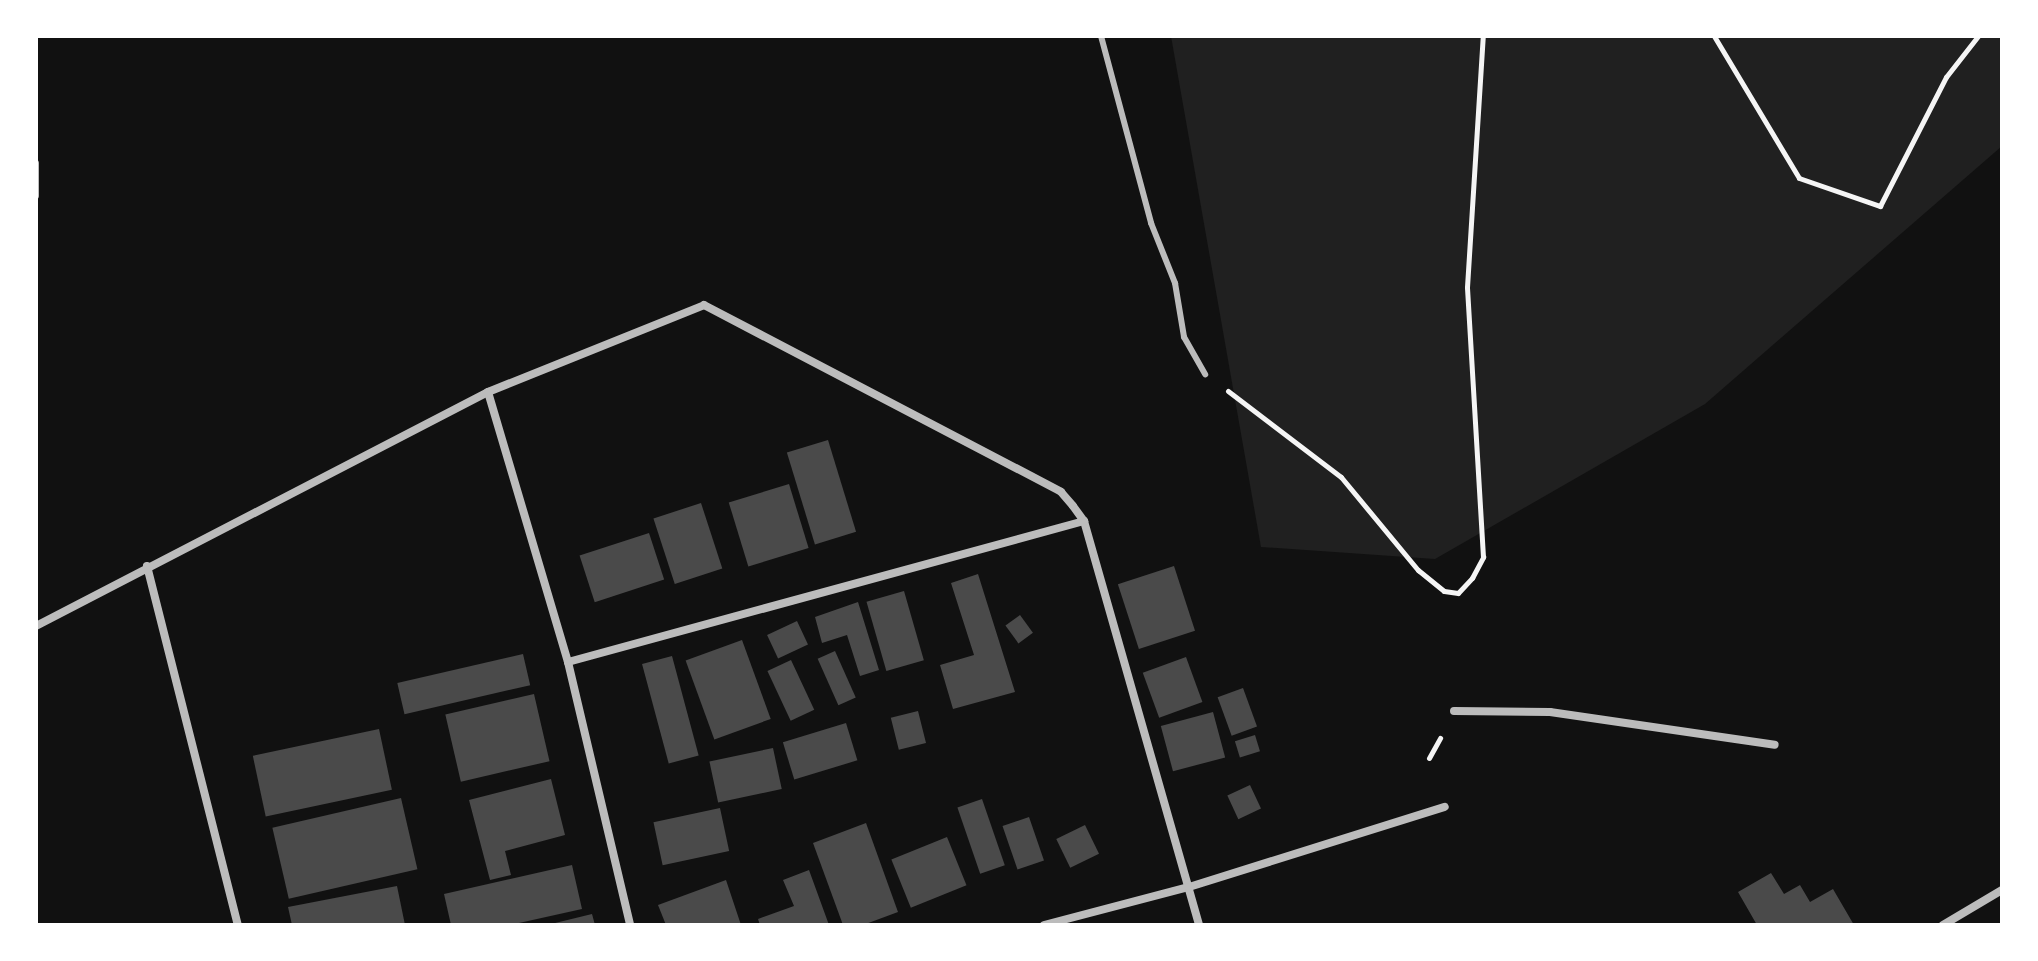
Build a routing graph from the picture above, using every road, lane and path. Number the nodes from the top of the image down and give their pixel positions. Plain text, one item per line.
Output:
1 (1101, 36) edge
2 (1483, 36) edge
3 (1714, 36) edge
4 (1978, 36) edge
5 (36, 163) edge
6 (36, 196) edge
7 (1205, 374) joint
8 (488, 392) junction
9 (1084, 521) junction
10 (147, 566) junction
11 (36, 626) edge
12 (568, 662) junction
13 (1454, 711) dead end
14 (1775, 745) dead end
15 (1445, 807) dead end
16 (1189, 887) junction
17 (2002, 890) edge
18 (238, 925) edge
19 (630, 925) edge
20 (1044, 925) edge
21 (1199, 925) edge
22 (1943, 925) edge

1 - 7 lane
2 - 7 path
3 - 4 path
5 - 6 lane
8 - 9 street
8 - 10 street
8 - 12 street
9 - 12 street
9 - 16 street
10 - 11 street
10 - 18 street
12 - 19 street
13 - 14 street
15 - 16 street
16 - 20 street
16 - 21 street
17 - 22 street

